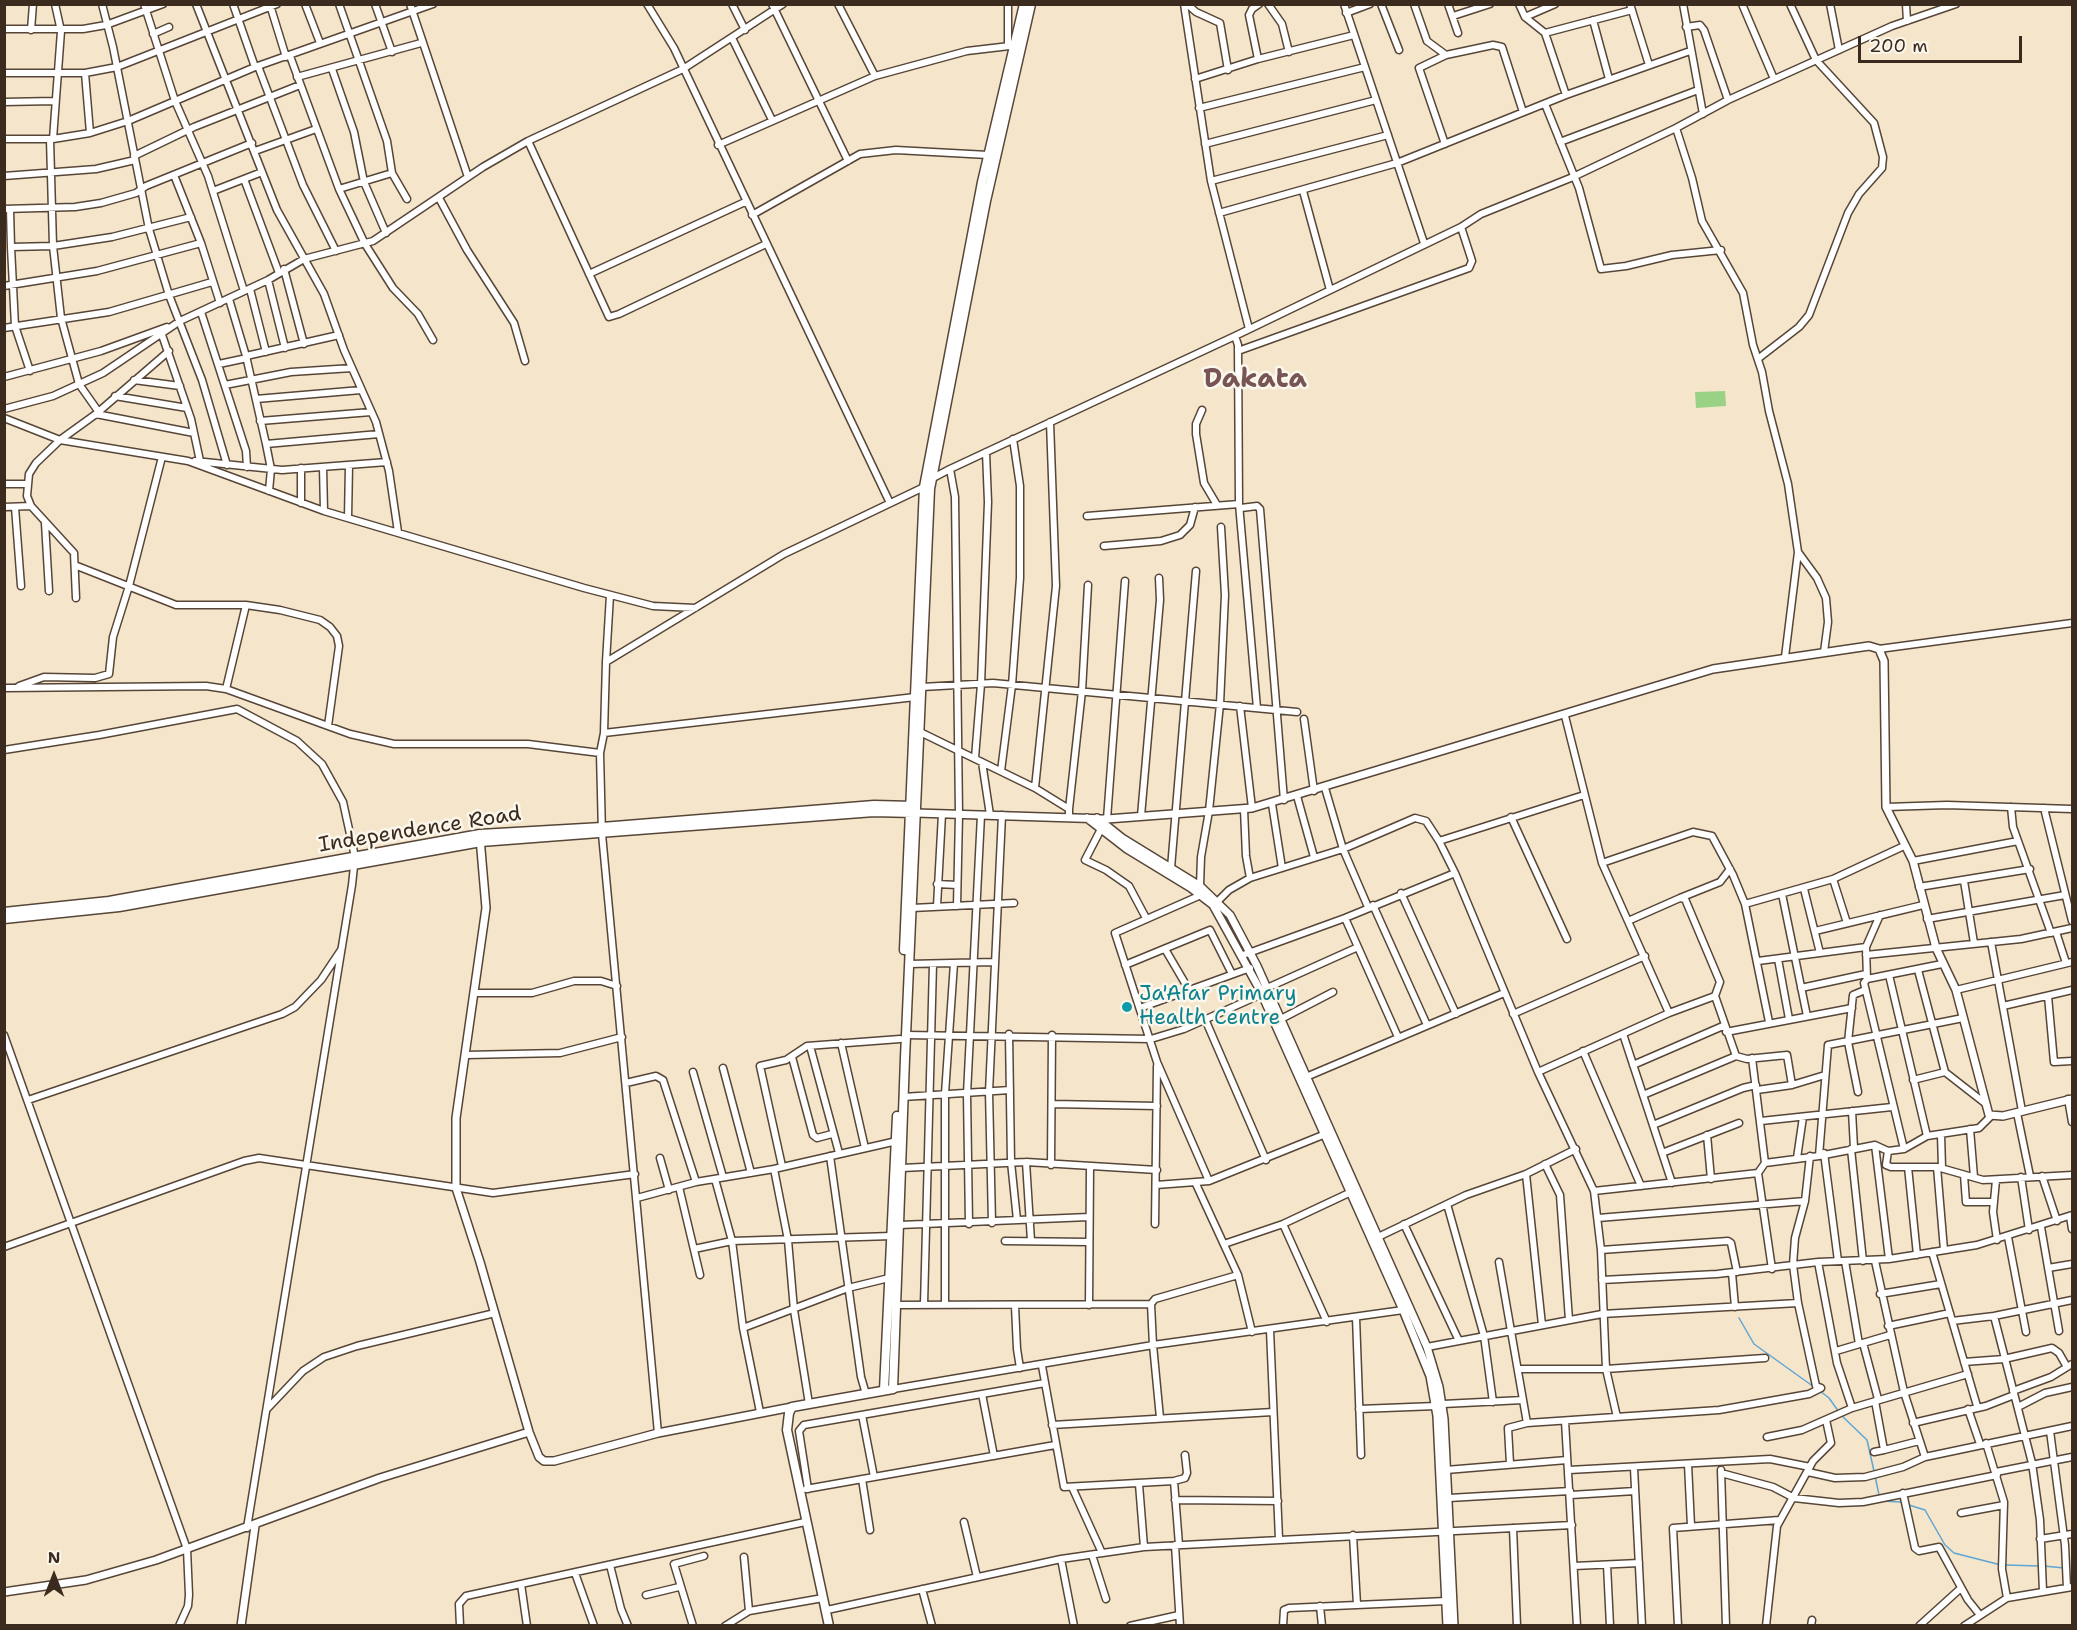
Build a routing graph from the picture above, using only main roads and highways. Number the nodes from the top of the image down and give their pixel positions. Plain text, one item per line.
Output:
1 (1024, 4) edge
2 (1031, 4) edge
3 (1015, 45) junction
4 (959, 320) junction
5 (921, 602) junction
6 (913, 809) junction
7 (355, 861) junction
8 (4, 912) edge
9 (4, 919) edge
10 (903, 1037) junction
11 (899, 1140) junction
12 (889, 1389) junction
13 (829, 1626) edge

1 - 3 main road
2 - 3 main road
3 - 4 main road
3 - 4 main road
4 - 5 main road
4 - 5 main road
5 - 6 main road
5 - 6 main road
6 - 7 main road, Independence Road
6 - 10 main road
6 - 10 main road
7 - 8 main road, Independence Road
7 - 9 main road, Independence Road
10 - 11 main road
10 - 11 main road
11 - 12 main road
11 - 12 main road
12 - 13 main road

